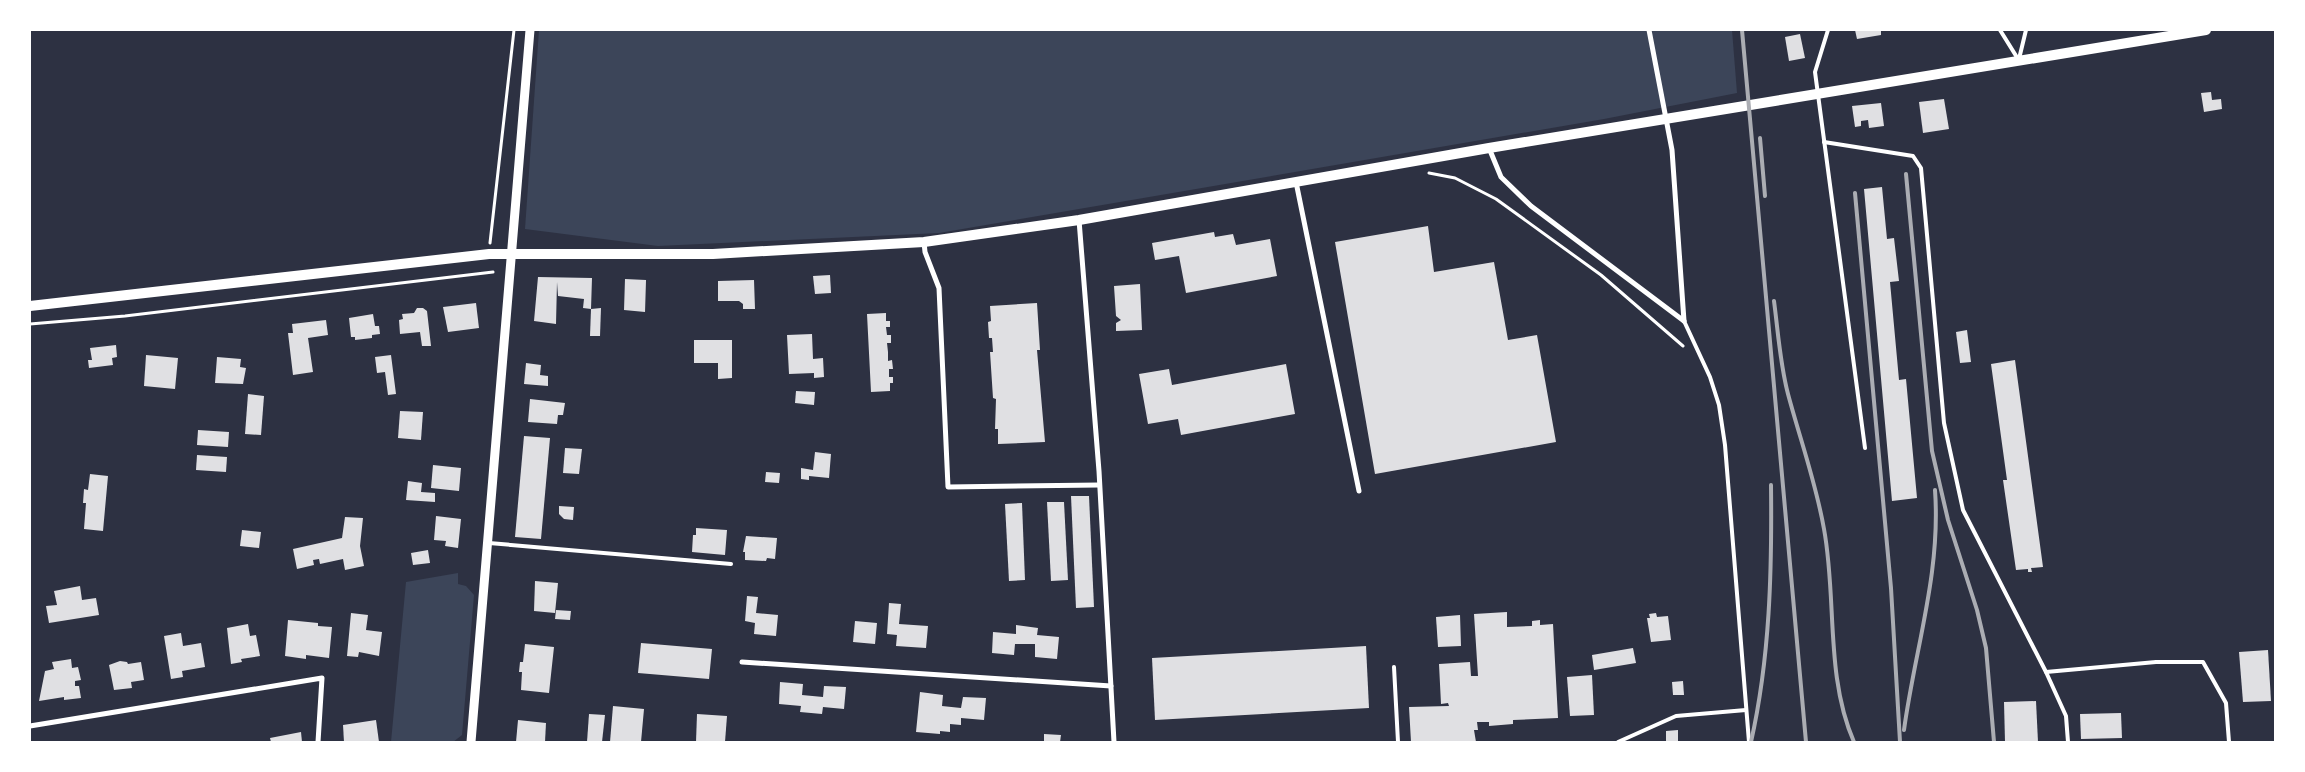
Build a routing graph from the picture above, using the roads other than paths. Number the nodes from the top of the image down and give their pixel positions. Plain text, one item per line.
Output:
1 (530, 30) edge
2 (1649, 30) edge
3 (1828, 30) edge
4 (2000, 30) edge
5 (2026, 30) edge
6 (2205, 30) edge
7 (2019, 61) junction
8 (1824, 142) junction
9 (1489, 148) junction
10 (1296, 182) junction
11 (1079, 220) junction
12 (924, 242) junction
13 (511, 253) junction
14 (30, 306) edge
15 (1684, 321) junction
16 (1865, 448) dead end
17 (1099, 485) junction
18 (1359, 491) dead end
19 (486, 542) junction
20 (731, 564) dead end
21 (742, 662) dead end
22 (1394, 667) dead end
23 (2046, 672) junction
24 (1111, 686) junction
25 (1746, 710) junction
26 (30, 726) edge
27 (318, 742) edge
28 (471, 742) edge
29 (1114, 742) edge
30 (1398, 742) edge
31 (1618, 742) edge
32 (1749, 742) edge
33 (2068, 742) edge
34 (2229, 742) edge

1 - 13 street
2 - 15 street
3 - 8 lane
4 - 7 lane
5 - 7 lane
6 - 7 main road
7 - 9 main road
8 - 16 lane
8 - 23 lane
9 - 10 main road
9 - 15 street
10 - 11 main road
10 - 18 street
11 - 12 main road
11 - 17 street
12 - 13 main road
12 - 17 street
13 - 14 main road
13 - 19 street
15 - 25 lane
17 - 24 street
19 - 20 lane
19 - 28 street
21 - 24 street
22 - 30 lane
23 - 33 lane
23 - 34 lane
24 - 29 street
25 - 31 lane
25 - 32 lane
26 - 27 street

